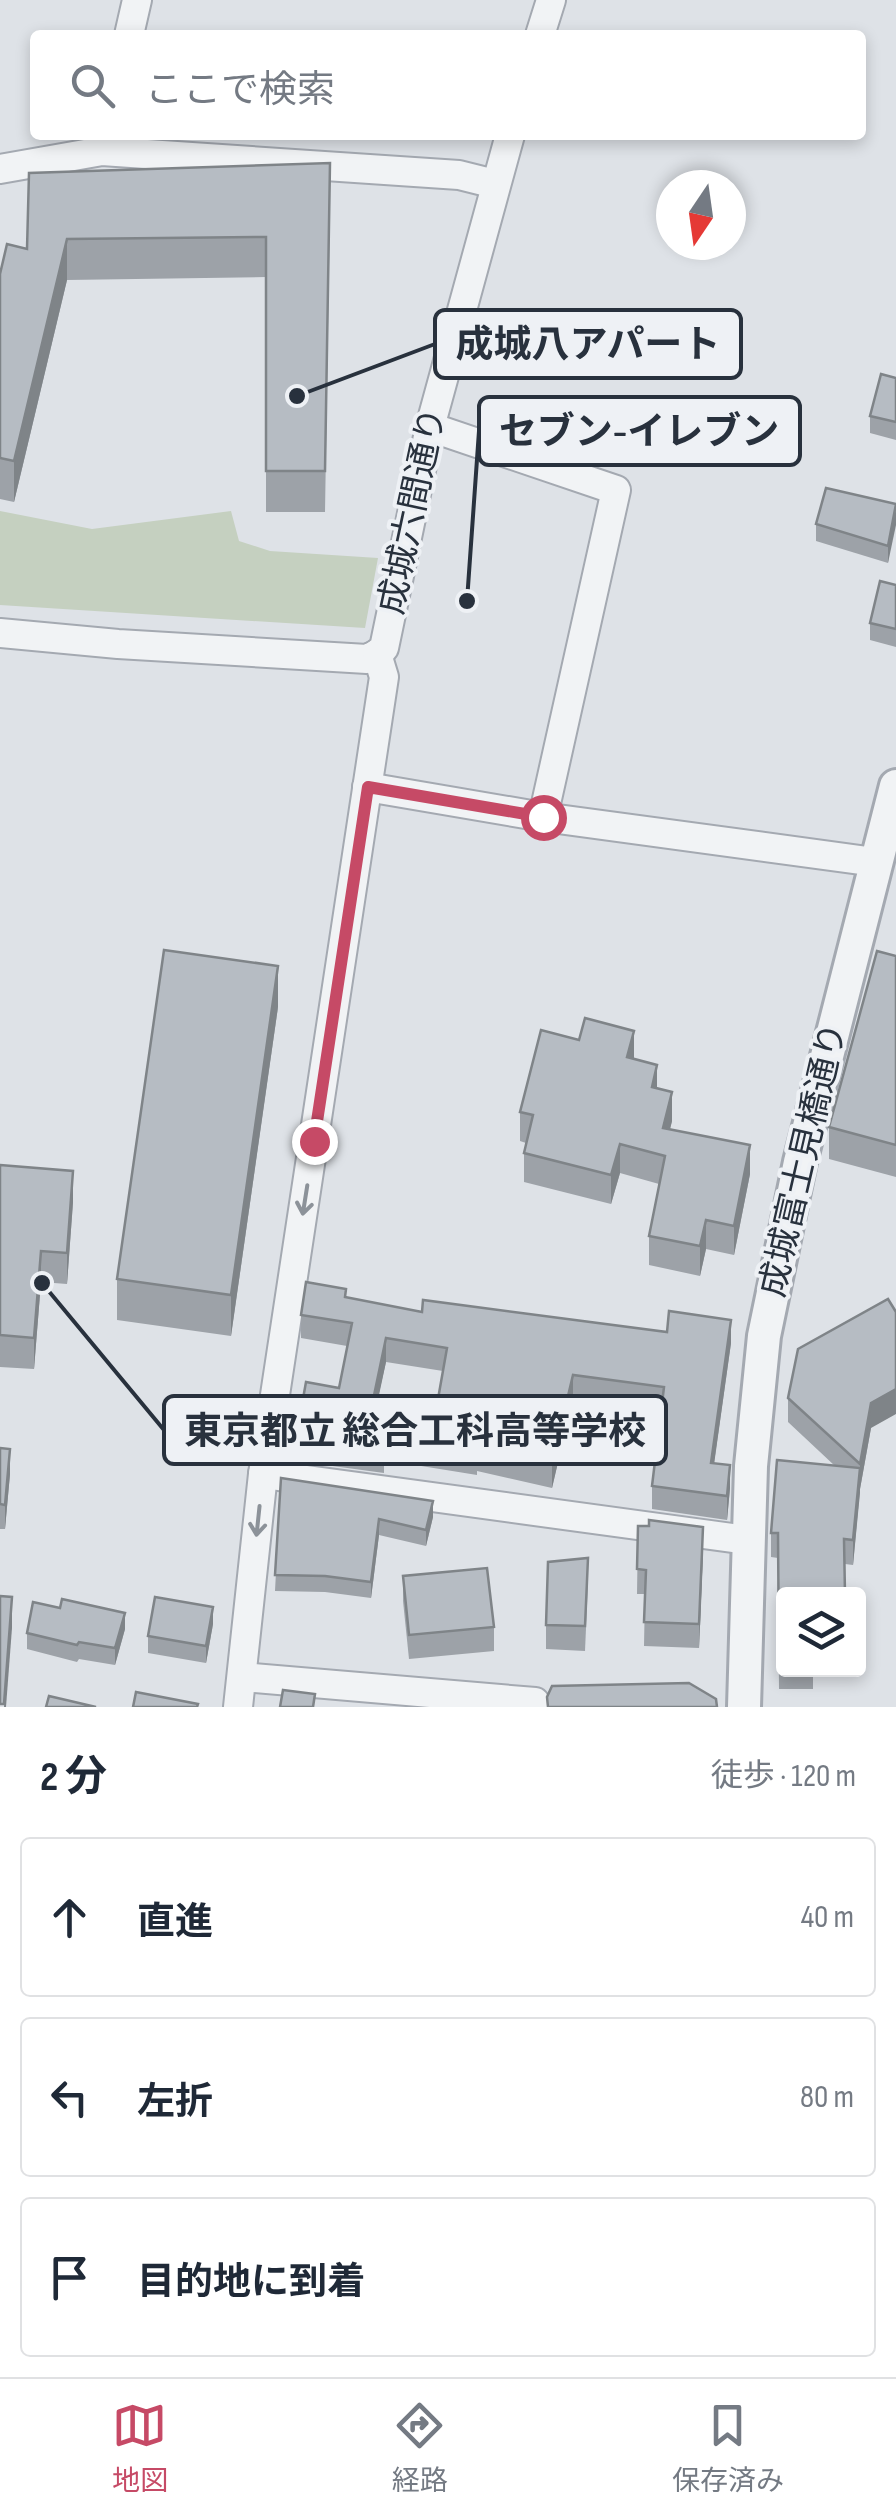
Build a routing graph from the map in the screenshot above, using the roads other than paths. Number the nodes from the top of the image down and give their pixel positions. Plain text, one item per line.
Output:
1 (138, 0) edge
2 (551, 0) edge
3 (130, 30) edge
4 (542, 30) edge
5 (508, 140) edge
6 (104, 143) edge
7 (0, 170) edge
8 (495, 184) junction
9 (430, 427) junction
10 (0, 633) edge
11 (377, 654) junction
12 (896, 786) edge
13 (368, 787) junction
14 (543, 817) junction
15 (875, 862) junction
16 (263, 1474) junction
17 (747, 1540) junction
18 (243, 1676) junction
19 (238, 1707) edge
20 (535, 1707) edge
21 (744, 1707) edge

1 - 3 street
2 - 4 street
5 - 8 street, 成城六間通り
6 - 7 street
6 - 8 street
8 - 9 street, 成城六間通り
9 - 11 street, 成城六間通り
9 - 14 street
10 - 11 street
11 - 13 street
12 - 15 street, 成城富士見橋通り
13 - 14 street
13 -> 16 street
14 - 15 street
15 - 17 street, 成城富士見橋通り
16 - 17 street
16 -> 18 street
17 - 21 street, 成城富士見橋通り
18 - 19 street
18 - 20 street

